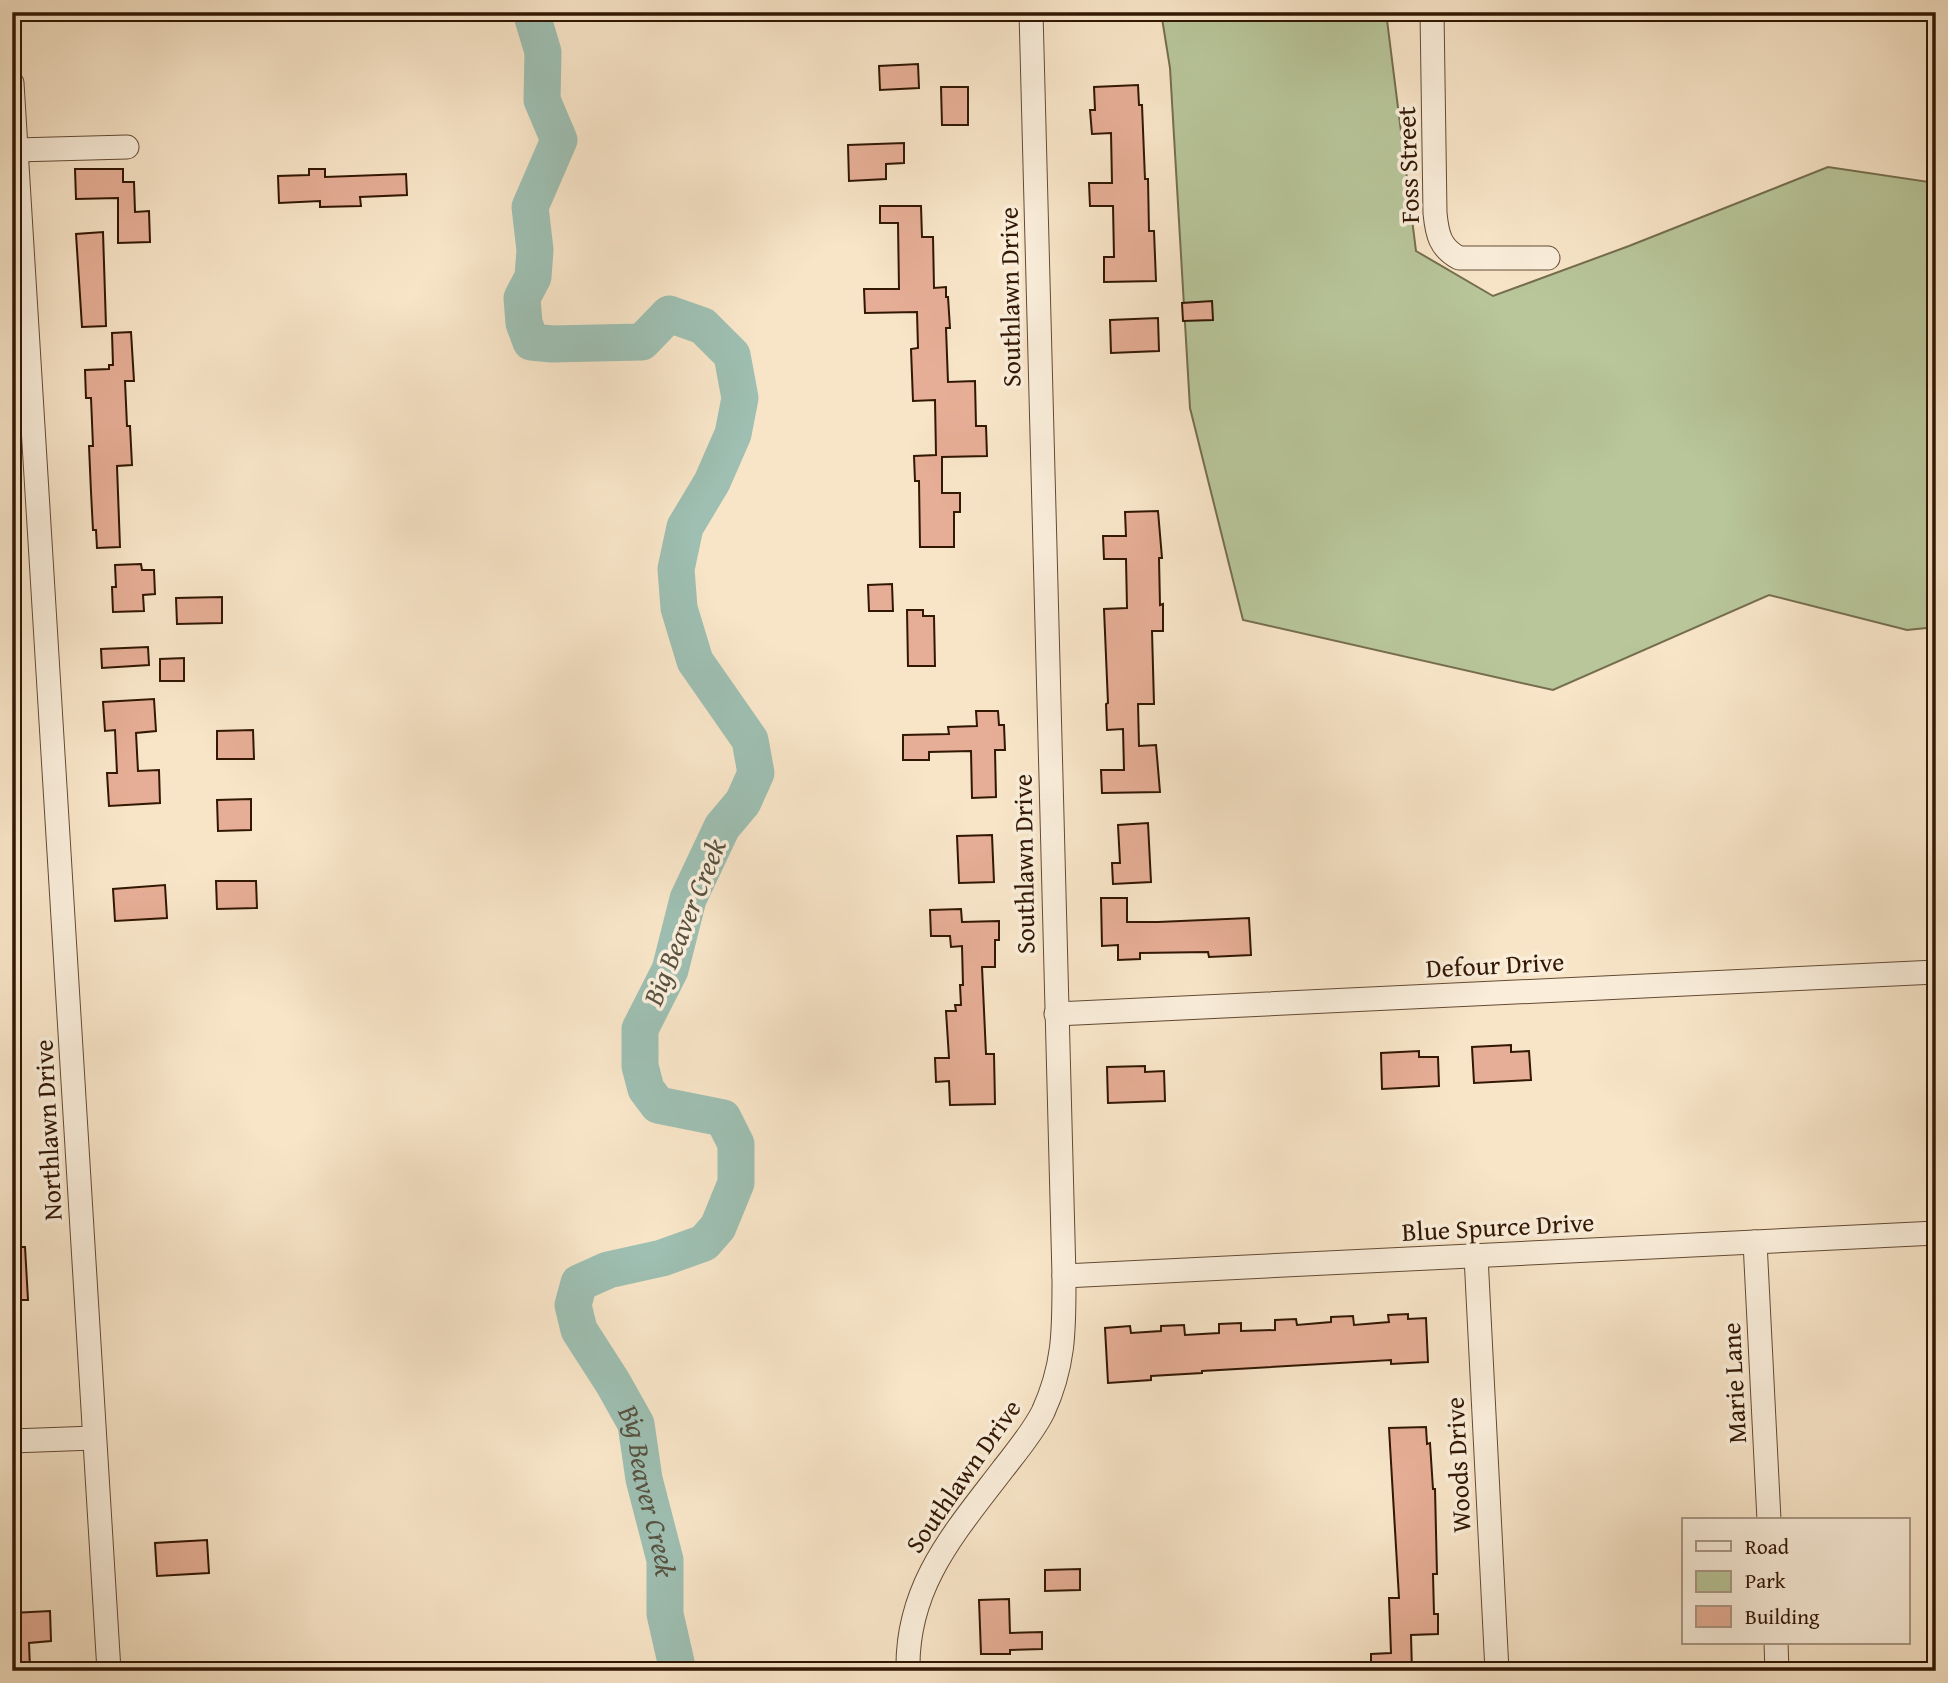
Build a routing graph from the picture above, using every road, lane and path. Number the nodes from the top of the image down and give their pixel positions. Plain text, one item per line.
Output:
1 (1031, 12) edge
2 (1432, 12) edge
3 (12, 83) edge
4 (127, 147) dead end
5 (16, 150) junction
6 (1548, 258) dead end
7 (1936, 972) edge
8 (1056, 1014) junction
9 (1936, 1233) edge
10 (1755, 1242) junction
11 (1476, 1256) junction
12 (1064, 1276) junction
13 (94, 1438) junction
14 (12, 1441) edge
15 (1769, 1518) edge
16 (1776, 1644) edge
17 (108, 1671) edge
18 (908, 1671) edge
19 (1497, 1671) edge
20 (1777, 1671) edge

1 - 8 street, Southlawn Drive
2 - 6 street, Foss Street
3 - 5 street, Northlawn Drive
4 - 5 street
5 - 13 street, Northlawn Drive
7 - 8 street, Defour Drive
8 - 12 street, Southlawn Drive
9 - 10 street, Blue Spurce Drive
10 - 11 street, Blue Spurce Drive
10 - 15 street, Marie Lane
11 - 12 street, Blue Spurce Drive
11 - 19 street, Woods Drive
12 - 18 street, Southlawn Drive
13 - 14 street
13 - 17 street, Northlawn Drive
16 - 20 street

